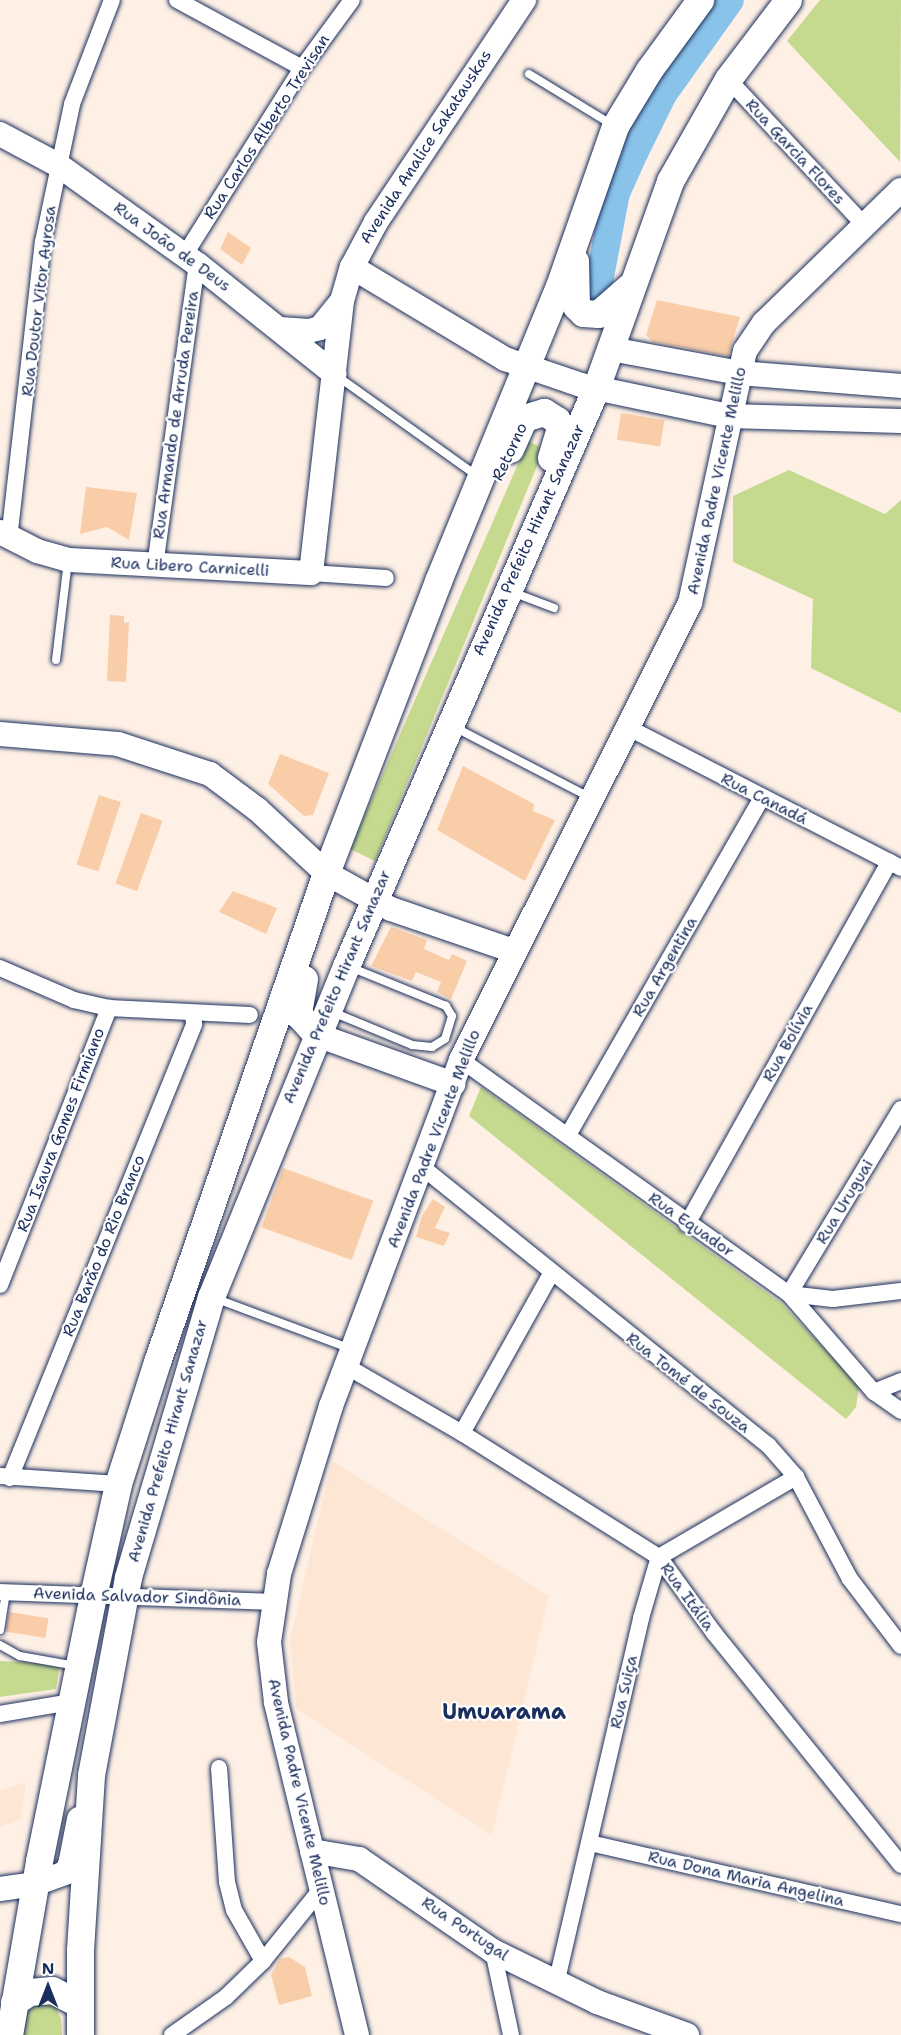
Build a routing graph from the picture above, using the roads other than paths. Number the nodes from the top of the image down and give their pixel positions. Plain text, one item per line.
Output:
1 (112, 0) edge
2 (177, 0) edge
3 (352, 0) edge
4 (524, 0) edge
5 (700, 0) edge
6 (788, 0) edge
7 (302, 68) junction
8 (530, 74) dead end
9 (728, 79) junction
10 (615, 126) junction
11 (0, 134) edge
12 (58, 165) junction
13 (901, 189) edge
14 (863, 224) junction
15 (575, 242) junction
16 (190, 260) junction
17 (352, 267) junction
18 (637, 269) junction
19 (342, 301) junction
20 (280, 329) junction
21 (611, 349) junction
22 (534, 370) junction
23 (739, 373) junction
24 (335, 374) junction
25 (781, 376) junction
26 (589, 386) junction
27 (901, 386) edge
28 (729, 416) junction
29 (787, 416) junction
30 (901, 421) edge
31 (481, 478) junction
32 (461, 525) junction
33 (4, 535) edge
34 (68, 560) junction
35 (155, 566) junction
36 (311, 573) junction
37 (386, 578) dead end
38 (510, 581) junction
39 (554, 608) dead end
40 (56, 660) dead end
41 (448, 723) junction
42 (629, 728) junction
43 (0, 734) edge
44 (591, 798) junction
45 (762, 798) junction
46 (895, 865) edge
47 (326, 873) junction
48 (374, 901) junction
49 (309, 922) junction
50 (514, 951) junction
51 (346, 966) junction
52 (0, 969) edge
53 (109, 1008) junction
54 (327, 1010) junction
55 (193, 1015) junction
56 (250, 1015) dead end
57 (317, 1035) junction
58 (461, 1060) junction
59 (453, 1084) junction
60 (901, 1109) edge
61 (568, 1135) junction
62 (422, 1167) junction
63 (687, 1224) junction
64 (550, 1274) junction
65 (0, 1285) edge
66 (901, 1291) edge
67 (789, 1294) junction
68 (211, 1297) junction
69 (350, 1358) junction
70 (901, 1381) edge
71 (874, 1392) junction
72 (901, 1411) edge
73 (462, 1433) junction
74 (5, 1477) edge
75 (796, 1477) junction
76 (118, 1484) junction
77 (659, 1557) junction
78 (3, 1593) edge
79 (93, 1596) junction
80 (124, 1600) junction
81 (274, 1602) junction
82 (0, 1630) edge
83 (0, 1645) edge
84 (901, 1646) edge
85 (78, 1667) junction
86 (72, 1702) junction
87 (0, 1714) edge
88 (219, 1768) dead end
89 (91, 1775) junction
90 (590, 1843) junction
91 (312, 1851) junction
92 (901, 1865) edge
93 (35, 1884) junction
94 (0, 1889) edge
95 (321, 1889) junction
96 (901, 1914) edge
97 (493, 1951) junction
98 (263, 1961) junction
99 (556, 1984) junction
100 (14, 2002) junction
101 (80, 2004) junction
102 (9, 2035) edge
103 (80, 2035) edge
104 (172, 2035) edge
105 (357, 2035) edge
106 (511, 2035) edge
107 (687, 2035) edge

1 - 12 street, Rua Doutor Vitor Ayrosa
2 - 7 street
3 - 7 street, Rua Carlos Alberto Trevisan
4 - 17 main road, Avenida Analice Sakatauskas
5 - 10 main road, Avenida Prefeito Hirant Sanazar
6 - 9 main road, Avenida Prefeito Hirant Sanazar
7 - 16 street, Rua Carlos Alberto Trevisan
8 - 10 lane
9 - 14 street, Rua Garcia Flores
9 - 18 main road, Avenida Prefeito Hirant Sanazar
10 - 15 main road, Avenida Prefeito Hirant Sanazar
11 - 12 main road, Rua João de Deus
12 - 16 main road, Rua João de Deus
12 - 33 street, Rua Doutor Vitor Ayrosa
13 - 14 main road, Avenida Padre Vicente Melillo
14 - 23 main road, Avenida Padre Vicente Melillo
15 - 18 main road
15 - 22 main road, Avenida Prefeito Hirant Sanazar
16 - 20 main road, Rua João de Deus
16 - 35 street, Rua Armando de Arruda Pereira
17 - 19 main road, Avenida Analice Sakatauskas
17 - 22 main road
18 - 21 main road, Avenida Prefeito Hirant Sanazar
19 - 20 main road, Avenida Analice Sakatauskas
19 - 24 main road, Avenida Analice Sakatauskas
20 - 24 main road, Rua João de Deus
21 - 23 main road
21 - 26 main road, Avenida Prefeito Hirant Sanazar
22 - 26 main road
22 - 31 main road, Avenida Prefeito Hirant Sanazar
23 - 25 main road
23 - 28 main road, Avenida Padre Vicente Melillo
24 - 31 lane
24 - 36 main road, Avenida Analice Sakatauskas
25 - 27 main road
25 - 29 main road
26 - 28 main road
26 - 38 main road, Avenida Prefeito Hirant Sanazar
28 - 29 main road
28 - 42 main road, Avenida Padre Vicente Melillo
29 - 30 main road
31 - 32 main road, Avenida Prefeito Hirant Sanazar
32 - 38 main road, Retorno
32 - 47 main road, Avenida Prefeito Hirant Sanazar
33 - 34 main road, Rua Libero Carnicelli
34 - 35 main road, Rua Libero Carnicelli
34 - 40 lane
35 - 36 main road, Rua Libero Carnicelli
36 - 37 street, Rua Libero Carnicelli
38 - 39 lane
38 - 41 main road, Avenida Prefeito Hirant Sanazar
41 - 44 lane
41 - 48 main road, Avenida Prefeito Hirant Sanazar
42 - 44 main road, Avenida Padre Vicente Melillo
42 - 45 street, Rua Canadá
43 - 47 main road
44 - 50 main road, Avenida Padre Vicente Melillo
45 - 46 street, Rua Canadá
45 - 61 street, Rua Argentina
46 - 63 street, Rua Bolívia
47 - 48 main road
47 - 49 main road, Avenida Prefeito Hirant Sanazar
48 - 50 main road
48 - 51 main road, Avenida Prefeito Hirant Sanazar
49 - 57 main road
49 - 76 main road, Avenida Prefeito Hirant Sanazar
50 - 58 main road, Avenida Padre Vicente Melillo
51 - 54 main road, Avenida Prefeito Hirant Sanazar
51 - 54 lane
52 - 53 street
53 - 55 street
53 - 65 street, Rua Isaura Gomes Firmiano
54 - 57 main road, Avenida Prefeito Hirant Sanazar
55 - 56 street
55 - 74 street, Rua Barão do Rio Branco
57 - 59 main road
57 - 68 main road, Avenida Prefeito Hirant Sanazar
58 - 59 main road, Avenida Padre Vicente Melillo
58 - 61 street, Rua Equador
59 - 62 main road, Avenida Padre Vicente Melillo
60 - 67 street, Rua Uruguai
61 - 63 street, Rua Equador
62 - 64 street, Rua Tomé de Souza
62 - 69 main road, Avenida Padre Vicente Melillo
63 - 67 street, Rua Equador
64 - 73 street
64 - 75 street, Rua Tomé de Souza
66 - 67 street
67 - 71 street, Rua Equador
68 - 69 lane
68 - 80 main road, Avenida Prefeito Hirant Sanazar
69 - 73 street, Rua Itália
69 - 81 main road, Avenida Padre Vicente Melillo
70 - 71 street
71 - 72 street, Rua Equador
73 - 77 street, Rua Itália
74 - 76 street
75 - 77 street
75 - 84 street, Rua Tomé de Souza
76 - 79 main road, Avenida Prefeito Hirant Sanazar
77 - 90 street, Rua Suiça
77 - 92 street, Rua Itália
78 - 79 street, Avenida Salvador Sindônia
78 - 82 lane
79 - 80 street, Avenida Salvador Sindônia
79 - 85 main road, Avenida Prefeito Hirant Sanazar
80 - 81 street, Avenida Salvador Sindônia
80 - 89 main road, Avenida Prefeito Hirant Sanazar
81 - 91 main road, Avenida Padre Vicente Melillo
83 - 85 lane
85 - 86 main road, Avenida Prefeito Hirant Sanazar
86 - 87 street
86 - 93 main road, Avenida Prefeito Hirant Sanazar
88 - 98 street
89 - 93 main road
89 - 101 main road, Avenida Prefeito Hirant Sanazar
90 - 96 street, Rua Dona Maria Angelina
90 - 99 street, Rua Suiça
91 - 95 main road, Avenida Padre Vicente Melillo
91 - 97 main road, Rua Portugal
93 - 94 main road
93 - 100 main road, Avenida Prefeito Hirant Sanazar
95 - 98 street
95 - 105 main road, Avenida Padre Vicente Melillo
97 - 99 main road, Rua Portugal
97 - 106 street
98 - 104 street
99 - 107 main road, Rua Portugal
100 - 101 main road
100 - 102 main road, Avenida Prefeito Hirant Sanazar
101 - 103 main road, Avenida Prefeito Hirant Sanazar

